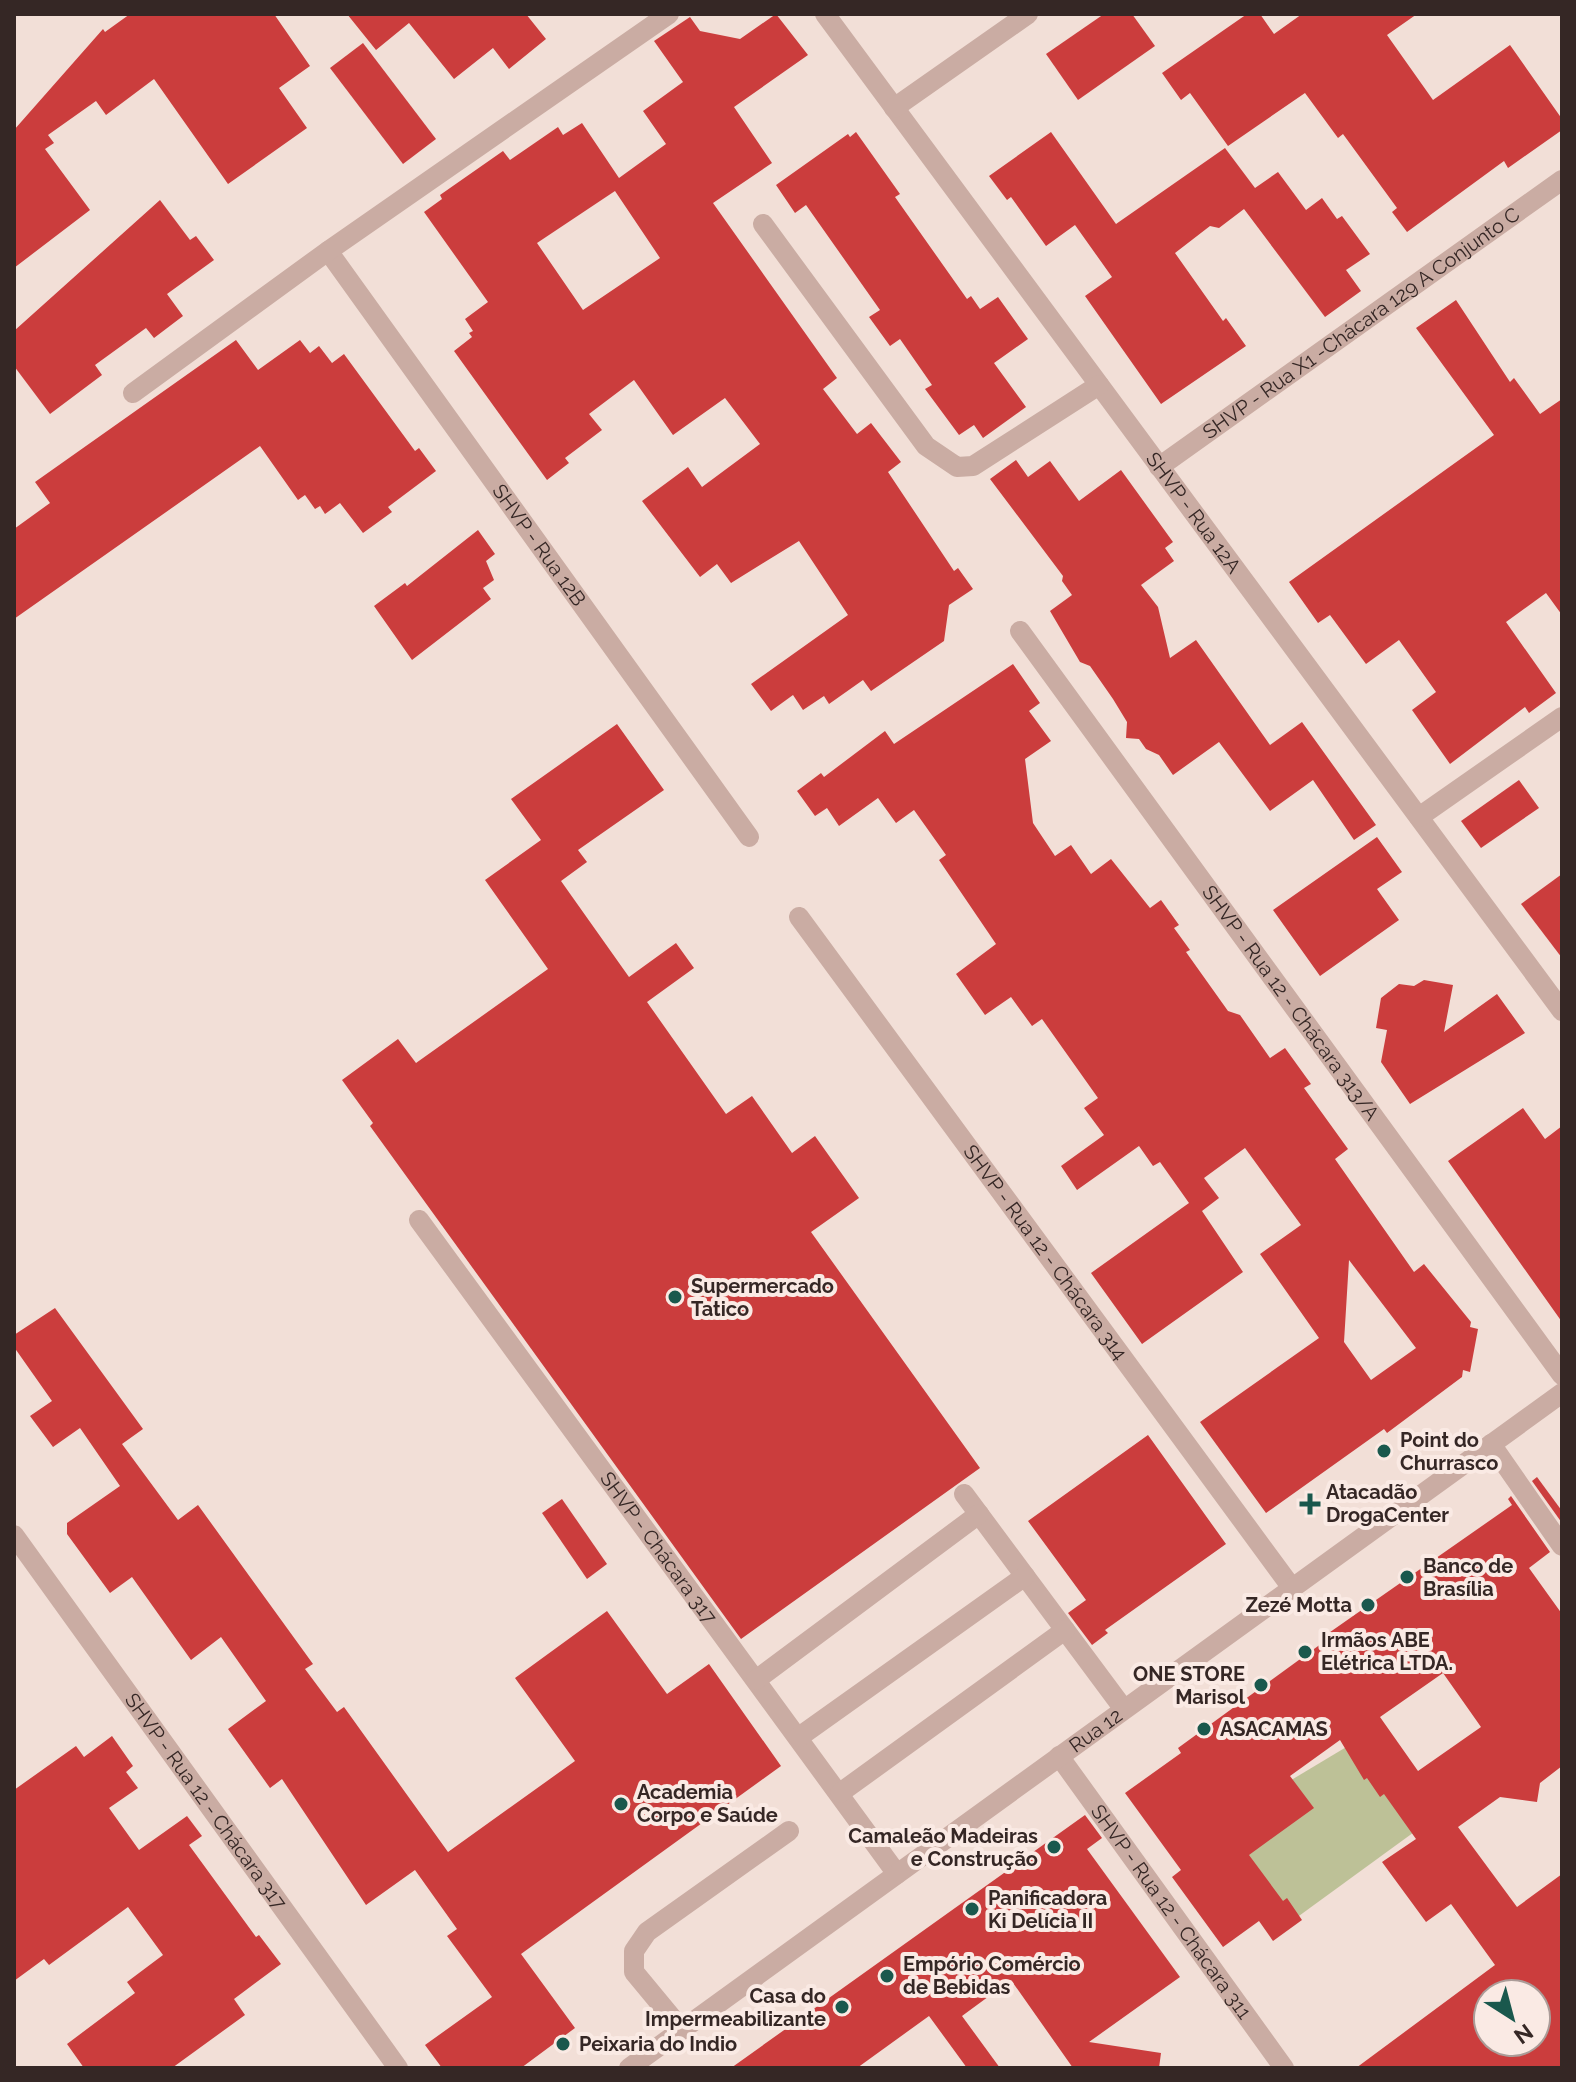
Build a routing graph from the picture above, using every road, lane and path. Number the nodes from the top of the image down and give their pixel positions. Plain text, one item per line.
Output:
1 (669, 14) edge
2 (825, 14) edge
3 (1028, 14) edge
4 (894, 108) junction
5 (1562, 180) edge
6 (763, 224) dead end
7 (328, 251) junction
8 (1099, 385) junction
9 (133, 393) dead end
10 (1159, 467) junction
11 (1020, 631) dead end
12 (1562, 717) edge
13 (1419, 817) junction
14 (749, 837) dead end
15 (799, 917) dead end
16 (1562, 1011) edge
17 (419, 1220) dead end
18 (1562, 1375) edge
19 (1562, 1393) edge
20 (1491, 1444) junction
21 (964, 1494) dead end
22 (979, 1514) junction
23 (14, 1535) edge
24 (1562, 1546) edge
25 (1025, 1576) junction
26 (1292, 1588) junction
27 (1065, 1630) junction
28 (756, 1680) junction
29 (1123, 1708) junction
30 (799, 1737) junction
31 (1059, 1756) junction
32 (840, 1793) junction
33 (789, 1831) dead end
34 (897, 1874) junction
35 (682, 2030) junction
36 (398, 2068) edge
37 (629, 2068) edge
38 (1284, 2068) edge

1 - 7 street
2 - 4 street, SHVP - Rua 12A
3 - 4 street
4 - 8 street, SHVP - Rua 12A
5 - 10 street, SHVP - Rua X1 -Chácara 129 A Conjunto C
6 - 8 street
7 - 9 street
7 - 14 street, SHVP - Rua 12B
8 - 10 street, SHVP - Rua 12A
10 - 13 street, SHVP - Rua 12A
11 - 18 street, SHVP - Rua 12 - Chácara 313/A
12 - 13 street
13 - 16 street, SHVP - Rua 12A
15 - 26 street, SHVP - Rua 12 - Chácara 314
17 - 28 street, SHVP - Chácara 317
19 - 20 street, Rua 12
20 - 24 street
20 - 26 street, Rua 12
21 - 22 street
22 - 25 street
22 - 28 street
23 - 36 street, SHVP - Rua 12 - Chácara 317
25 - 27 street
25 - 30 street
26 - 29 street, Rua 12
27 - 29 street
27 - 32 street
28 - 30 street, SHVP - Chácara 317
29 - 31 street, Rua 12
30 - 32 street, SHVP - Chácara 317
31 - 34 street, Rua 12
31 - 38 street, SHVP - Rua 12 - Chácara 311
32 - 34 street, SHVP - Chácara 317
33 - 35 street
34 - 35 street, Rua 12
35 - 37 street, Rua 12

